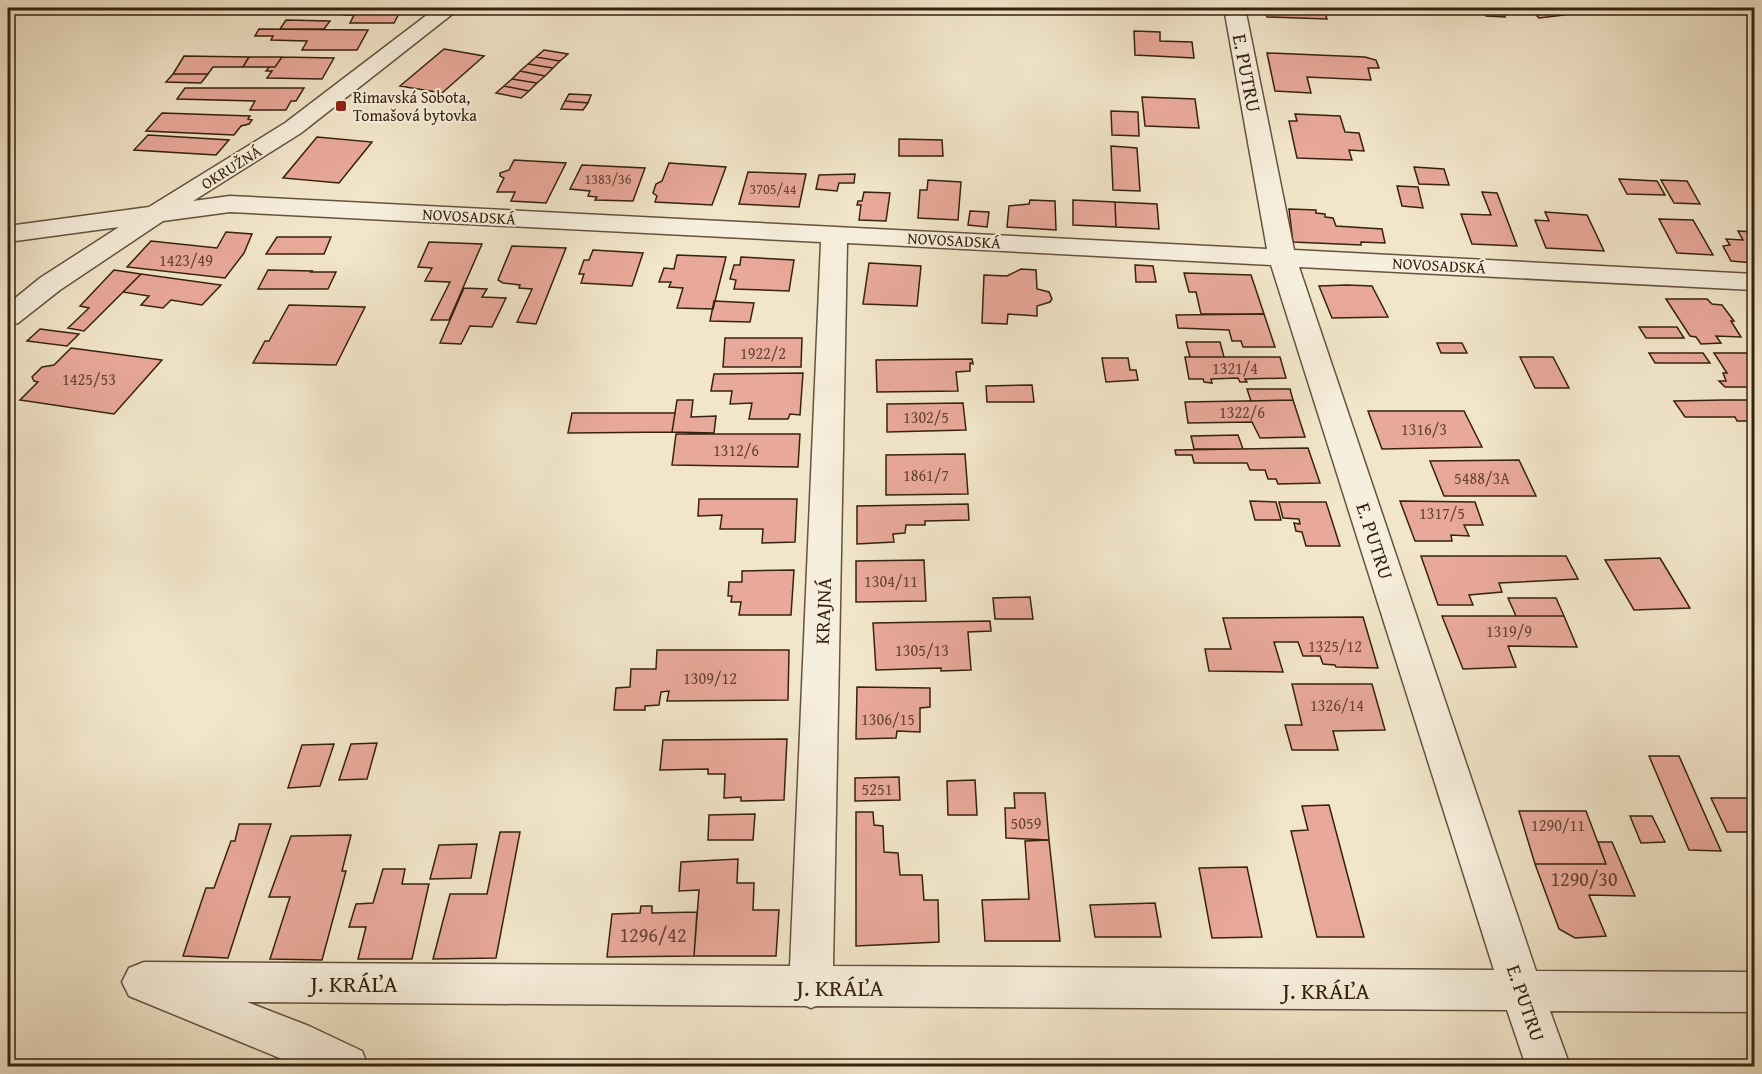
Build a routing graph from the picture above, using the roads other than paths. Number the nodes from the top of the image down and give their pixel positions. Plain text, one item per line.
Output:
1 (449, 8) edge
2 (1235, 8) edge
3 (154, 215) junction
4 (8, 234) edge
5 (834, 234) junction
6 (1282, 257) junction
7 (1746, 281) edge
8 (1755, 304) edge
9 (8, 317) edge
10 (811, 988) junction
11 (1522, 992) junction
12 (1755, 992) edge
13 (346, 1066) edge
14 (1548, 1066) edge

1 - 3 street, OKRUŽNÁ
2 - 6 street, E. PUTRU
3 - 4 street, NOVOSADSKÁ
3 - 5 street, NOVOSADSKÁ
3 - 9 street, OKRUŽNÁ
5 - 6 street, NOVOSADSKÁ
5 - 10 street, KRAJNÁ
6 - 7 street, NOVOSADSKÁ
6 - 11 street, E. PUTRU
7 - 8 street
10 - 11 street, J. KRÁĽA
10 - 13 street, J. KRÁĽA
11 - 12 street, J. KRÁĽA
11 - 14 street, E. PUTRU

